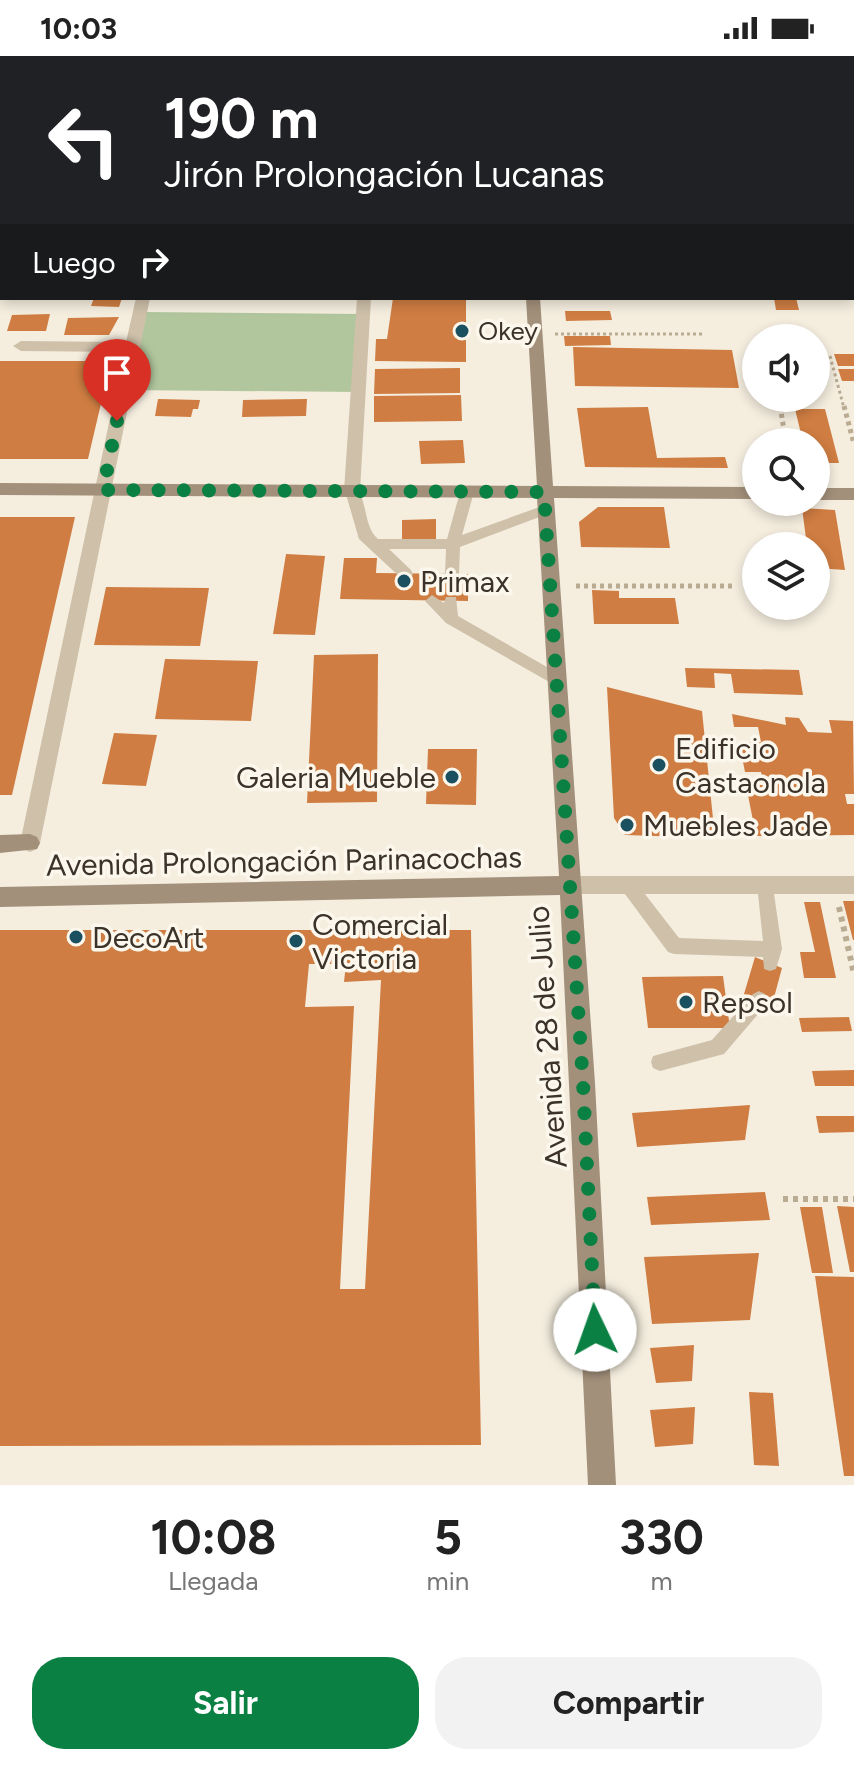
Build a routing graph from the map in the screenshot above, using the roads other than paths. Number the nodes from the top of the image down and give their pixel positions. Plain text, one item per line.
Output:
1 (143, 300) edge
2 (364, 300) edge
3 (533, 300) edge
4 (21, 346) dead end
5 (132, 347) junction
6 (0, 489) edge
7 (103, 490) junction
8 (352, 491) junction
9 (467, 492) junction
10 (742, 494) edge
11 (830, 494) edge
12 (854, 494) edge
13 (544, 501) junction
14 (375, 544) junction
15 (453, 544) junction
16 (406, 574) dead end
17 (452, 574) dead end
18 (432, 601) dead end
19 (451, 601) dead end
20 (451, 619) junction
21 (556, 679) junction
22 (30, 843) joint
23 (0, 844) edge
24 (569, 885) junction
25 (628, 885) junction
26 (766, 885) junction
27 (854, 885) edge
28 (0, 897) edge
29 (759, 1000) dead end
30 (660, 1062) dead end
31 (602, 1485) edge

1 - 5 street
2 - 8 street
3 - 13 main road, Avenida 28 de Julio
4 - 5 street
5 - 7 street
6 - 7 main road
7 - 8 main road
7 - 22 street
8 - 9 main road
8 - 14 lane
9 - 13 main road
9 - 15 lane
10 - 13 main road
11 - 12 main road
13 - 15 lane
13 - 21 main road, Avenida 28 de Julio
14 - 15 lane
14 - 16 lane
15 - 17 lane
18 - 20 lane
19 - 20 lane
20 - 21 lane
21 - 24 main road, Avenida 28 de Julio
22 - 23 main road, Avenida Prolongación Parinacochas
24 - 25 street
24 - 28 main road, Avenida Prolongación Parinacochas
24 - 31 main road, Avenida 28 de Julio
25 - 26 street
25 - 26 lane
26 - 27 street
29 - 30 lane

